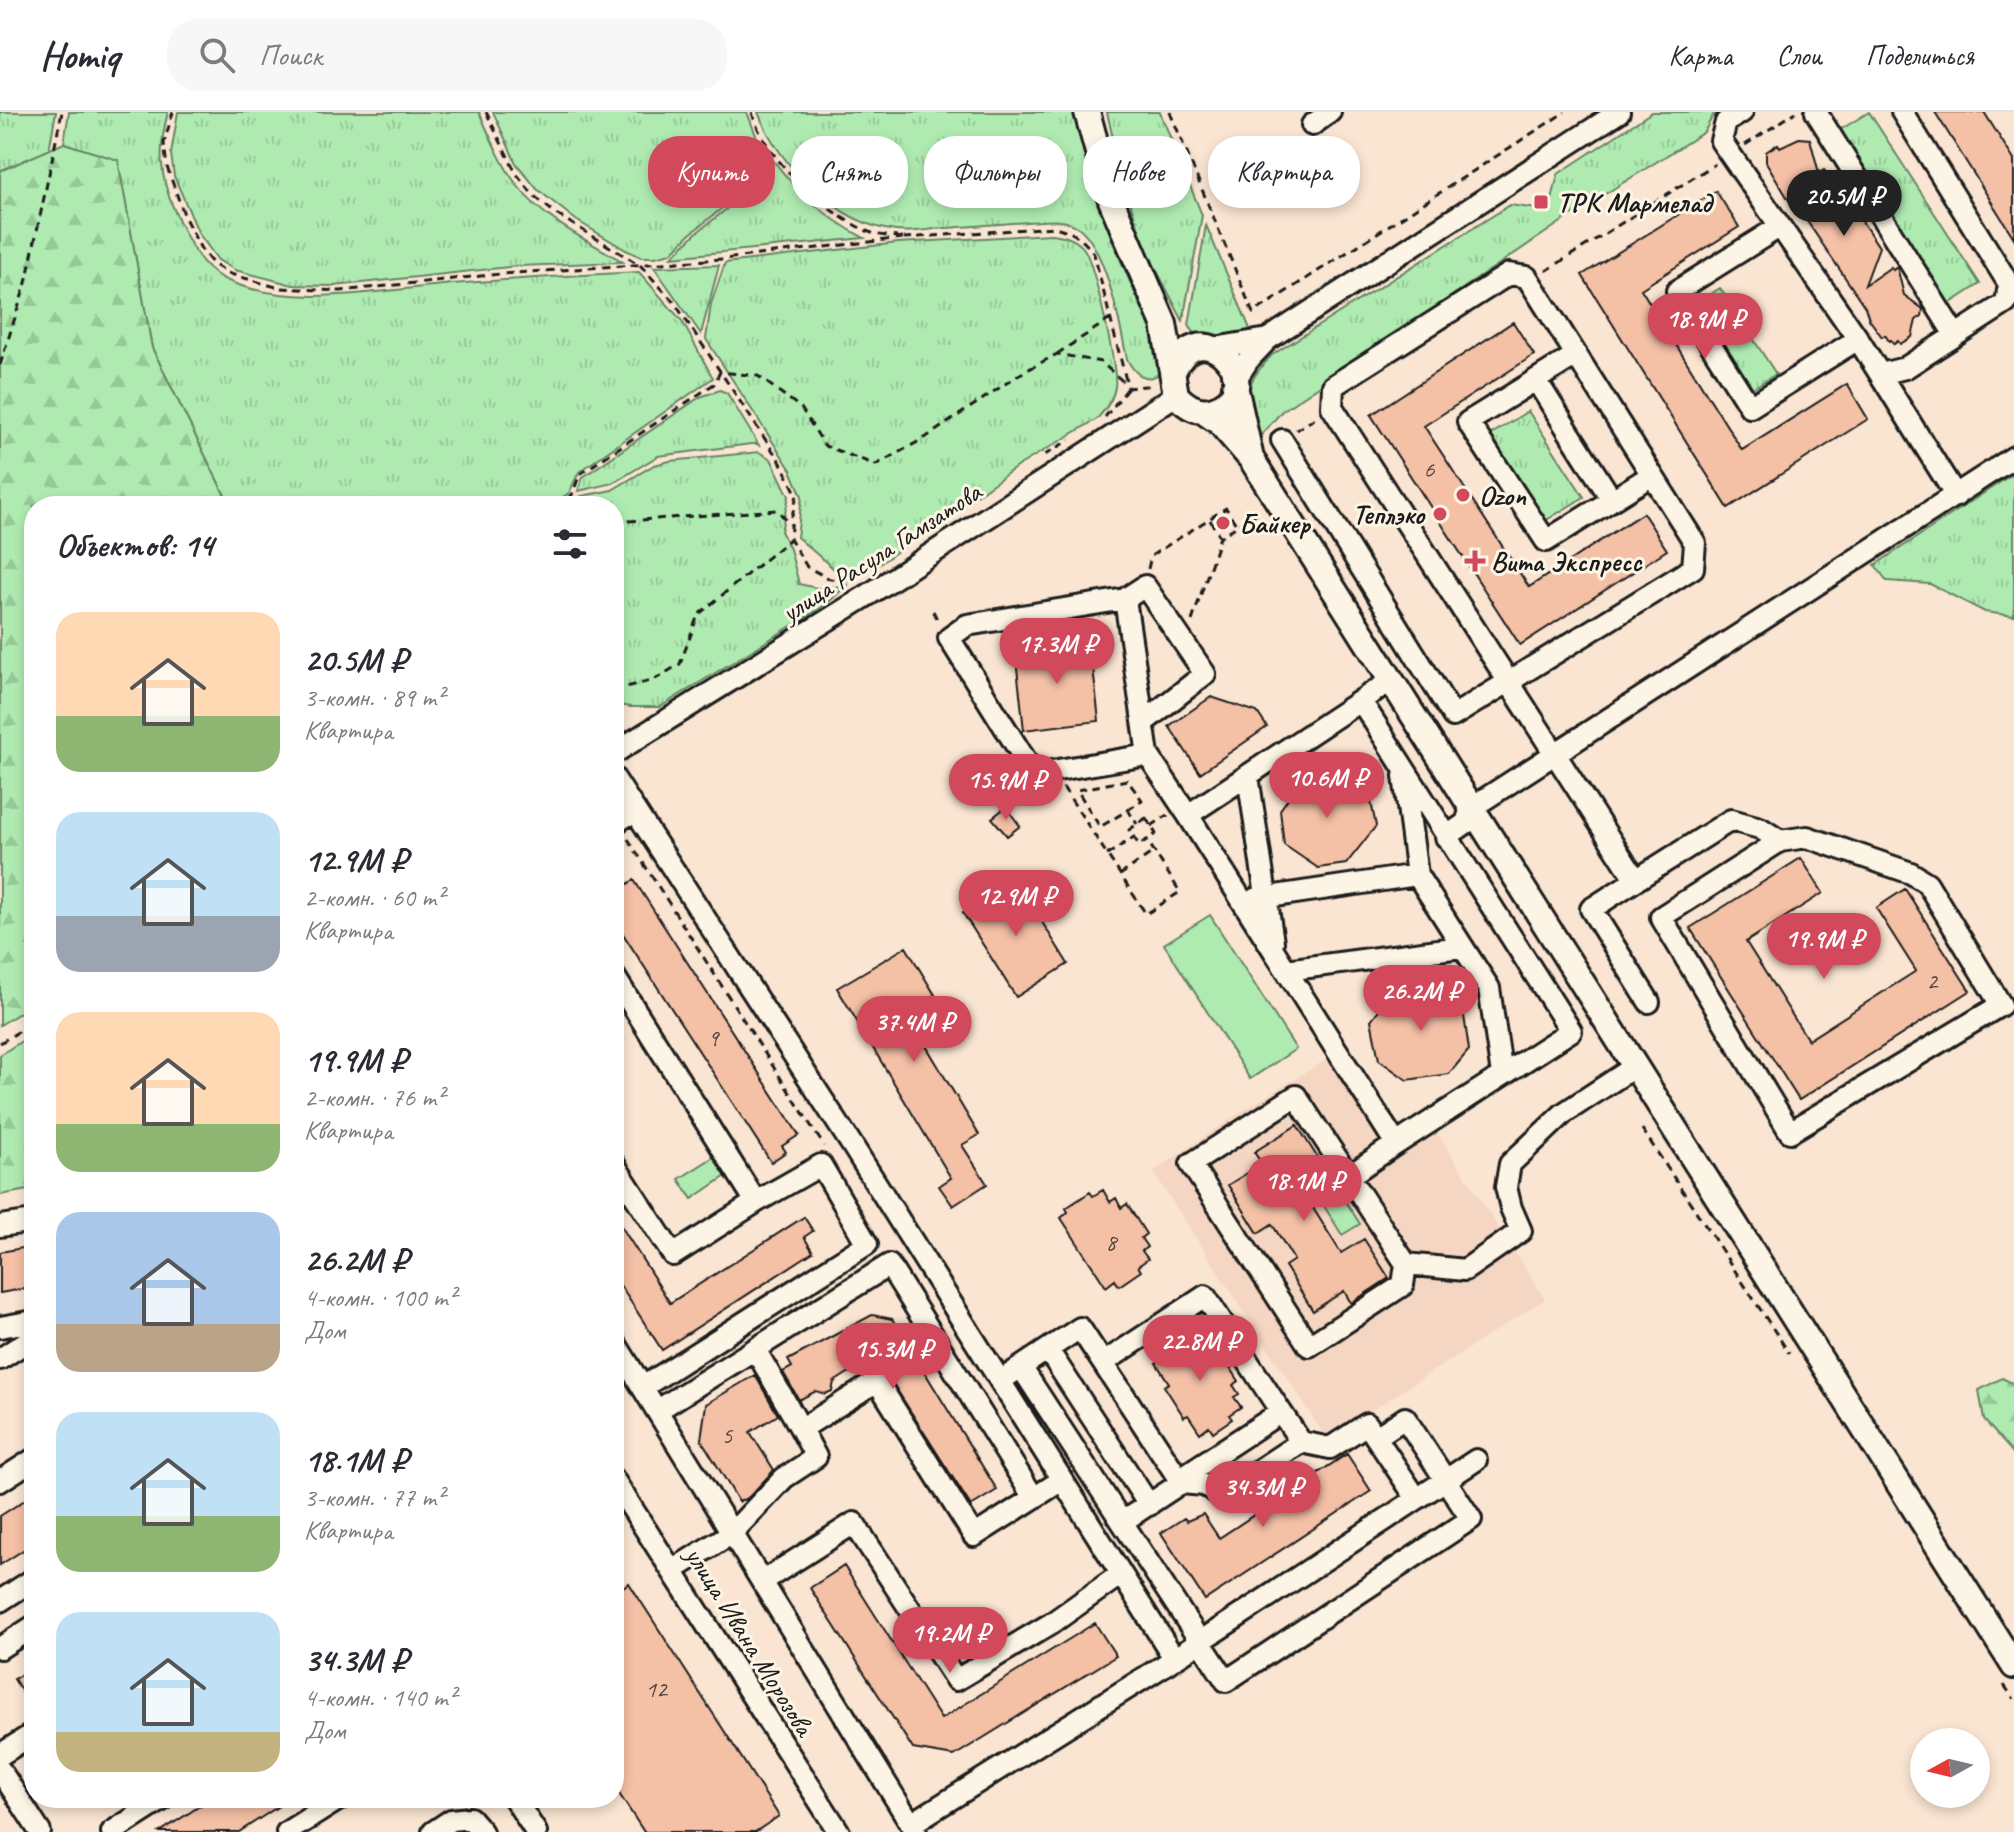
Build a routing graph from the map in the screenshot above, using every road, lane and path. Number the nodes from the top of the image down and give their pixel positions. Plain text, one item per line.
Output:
1 (62, 112) edge
2 (173, 112) edge
3 (486, 112) edge
4 (752, 112) edge
5 (1087, 112) edge
6 (1170, 112) edge
7 (1330, 112) edge
8 (1565, 112) edge
9 (1619, 112) edge
10 (1742, 112) edge
11 (1796, 112) edge
12 (1816, 112) edge
13 (1902, 112) edge
14 (1312, 125) dead end
15 (1730, 154) junction
16 (1779, 227) junction
17 (903, 238) junction
18 (640, 265) junction
19 (1529, 281) junction
20 (2012, 289) edge
21 (1150, 291) junction
22 (1110, 319) junction
23 (1955, 335) junction
24 (1268, 339) junction
25 (1858, 339) junction
26 (1209, 347) junction
27 (1057, 354) junction
28 (1576, 355) junction
29 (0, 365) edge
30 (720, 372) junction
31 (1881, 374) junction
32 (1536, 380) junction
33 (1174, 383) junction
34 (1236, 383) junction
35 (1127, 385) junction
36 (1332, 407) junction
37 (1203, 411) junction
38 (1282, 440) joint
39 (2014, 457) edge
40 (1252, 460) junction
41 (1652, 475) junction
42 (571, 496) edge
43 (1956, 496) junction
44 (1612, 500) junction
45 (1261, 510) dead end
46 (1209, 519) junction
47 (624, 521) edge
48 (791, 526) junction
49 (1237, 526) junction
50 (1220, 537) junction
51 (790, 539) junction
52 (1344, 540) junction
53 (1314, 561) junction
54 (862, 581) dead end
55 (1145, 586) junction
56 (1125, 599) junction
57 (1180, 638) junction
58 (1510, 680) junction
59 (1391, 682) junction
60 (624, 688) edge
61 (1361, 701) junction
62 (1144, 722) junction
63 (624, 747) edge
64 (1555, 753) junction
65 (1148, 755) junction
66 (1403, 768) junction
67 (1052, 771) junction
68 (1248, 776) junction
69 (1471, 808) junction
70 (1089, 809) junction
71 (1128, 810) junction
72 (1081, 815) junction
73 (1188, 815) junction
74 (624, 822) edge
75 (624, 822) edge
76 (1137, 824) junction
77 (1134, 837) junction
78 (1446, 837) junction
79 (1147, 840) junction
80 (1780, 841) junction
81 (1154, 852) junction
82 (1107, 855) junction
83 (1120, 875) junction
84 (1417, 875) junction
85 (1636, 880) junction
86 (1266, 898) junction
87 (1243, 901) junction
88 (1461, 947) junction
89 (1274, 950) junction
90 (1286, 970) junction
91 (624, 992) edge
92 (1649, 1002) dead end
93 (24, 1028) edge
94 (0, 1043) edge
95 (1634, 1067) junction
96 (1502, 1075) junction
97 (1396, 1144) junction
98 (852, 1145) junction
99 (826, 1161) junction
100 (1349, 1176) junction
101 (624, 1179) edge
102 (756, 1202) junction
103 (24, 1222) edge
104 (0, 1226) edge
105 (1406, 1264) junction
106 (24, 1323) edge
107 (0, 1327) edge
108 (24, 1343) edge
109 (755, 1349) junction
110 (1048, 1350) junction
111 (624, 1357) edge
112 (0, 1359) edge
113 (1103, 1363) junction
114 (1021, 1367) junction
115 (1000, 1381) junction
116 (643, 1387) junction
117 (658, 1410) junction
118 (1281, 1412) junction
119 (801, 1429) junction
120 (1376, 1437) junction
121 (1301, 1442) junction
122 (1476, 1460) dead end
123 (24, 1465) edge
124 (1062, 1480) junction
125 (1445, 1480) junction
126 (0, 1481) edge
127 (1180, 1481) junction
128 (624, 1495) edge
129 (1034, 1498) junction
130 (1417, 1499) junction
131 (1149, 1505) junction
132 (1122, 1522) junction
133 (732, 1533) junction
134 (673, 1570) junction
135 (1121, 1574) junction
136 (763, 1581) junction
137 (24, 1585) edge
138 (0, 1601) edge
139 (24, 1632) edge
140 (1200, 1642) junction
141 (0, 1648) edge
142 (1174, 1658) junction
143 (2014, 1666) edge
144 (24, 1739) edge
145 (0, 1755) edge
146 (0, 1770) edge
147 (24, 1807) edge
148 (25, 1808) edge
149 (132, 1808) edge
150 (325, 1808) edge
151 (520, 1808) edge
152 (532, 1826) edge
153 (913, 1828) edge
154 (40, 1832) edge
155 (112, 1832) edge
156 (287, 1832) edge
157 (433, 1832) edge
158 (482, 1832) edge
159 (509, 1832) edge
160 (839, 1832) edge

1 - 29 path
2 - 18 path
3 - 18 path
4 - 17 path
5 - 21 main road
6 - 8 path
7 - 14 street
9 - 24 street
10 - 15 street
11 - 15 path
12 - 23 street
13 - 20 street
15 - 16 street
15 - 19 path
16 - 25 street
16 - 25 street
17 - 18 path
17 - 22 path
18 - 30 path
19 - 28 street
19 - 36 street
20 - 23 street
21 - 26 main road
21 - 33 main road
22 - 27 path
22 - 35 path
23 - 31 street
24 - 26 street
24 - 34 street
25 - 31 street
26 - 33 main road
26 - 34 main road
27 - 30 path
27 - 35 path
28 - 32 street
28 - 41 street
30 - 42 path
30 - 48 path
31 - 43 street
32 - 44 street
32 - 44 street
33 - 35 path
33 - 37 main road
33 - 63 street, улица Расула Гамзатова
34 - 37 main road
34 - 40 main road
36 - 38 path
36 - 58 street
37 - 40 main road
38 - 52 street
39 - 43 street
40 - 53 main road
41 - 44 street
41 - 58 street
43 - 64 street
45 - 49 path
46 - 49 path
46 - 50 path
46 - 55 path
47 - 48 path
48 - 51 path
49 - 50 path
50 - 57 path
51 - 54 path
51 - 60 path
52 - 53 street
52 - 58 street
53 - 59 main road
55 - 56 street
55 - 57 street
56 - 62 street
56 - 67 street
57 - 62 street
58 - 64 street
59 - 61 street
59 - 69 main road
61 - 66 street
61 - 68 street
62 - 65 street
64 - 69 street
64 - 85 street
65 - 67 street
65 - 73 street
66 - 78 street
66 - 84 street
67 - 72 path
68 - 73 street
68 - 86 street
69 - 78 street
69 - 95 main road
70 - 71 path
70 - 71 path
70 - 72 path
71 - 76 path
72 - 82 path
73 - 87 street
74 - 98 street
75 - 99 path
76 - 77 path
76 - 79 path
77 - 79 path
77 - 82 path
78 - 96 street
79 - 81 path
80 - 80 street
80 - 85 street
81 - 83 path
81 - 83 path
82 - 83 path
84 - 86 street
84 - 88 street
85 - 92 street
86 - 87 street
86 - 89 street
87 - 89 street
88 - 90 street
88 - 96 street
89 - 90 street
90 - 97 street
91 - 102 street
93 - 94 path
95 - 105 street
95 - 143 main road
96 - 97 street
97 - 100 street
98 - 99 street
98 - 115 street
99 - 102 street
99 - 116 street
100 - 105 street
100 - 105 street
101 - 102 street
103 - 104 street
106 - 107 street
108 - 112 street
109 - 117 street
109 - 119 street
109 - 129 street
110 - 113 street
110 - 114 street
110 - 131 street
111 - 116 street
113 - 118 street
113 - 127 street
114 - 115 street
114 - 132 street
115 - 124 street
116 - 117 street
117 - 133 street
118 - 121 street
118 - 127 street
119 - 129 street
119 - 133 street
120 - 121 street
120 - 125 street
120 - 130 street
121 - 127 street
122 - 125 street
123 - 126 street
124 - 129 street
124 - 135 street
125 - 130 street
125 - 140 street
127 - 131 street
128 - 134 street, улица Ивана Морозова
130 - 140 street
131 - 132 street
132 - 140 street
133 - 134 street
133 - 136 street
134 - 160 street, улица Ивана Морозова
135 - 136 street
135 - 142 street
136 - 153 street
137 - 138 street
139 - 141 street
140 - 142 street
142 - 153 street
144 - 145 street
146 - 147 street
148 - 154 street
149 - 155 street
150 - 156 street
151 - 152 street
152 - 159 street
157 - 158 street

